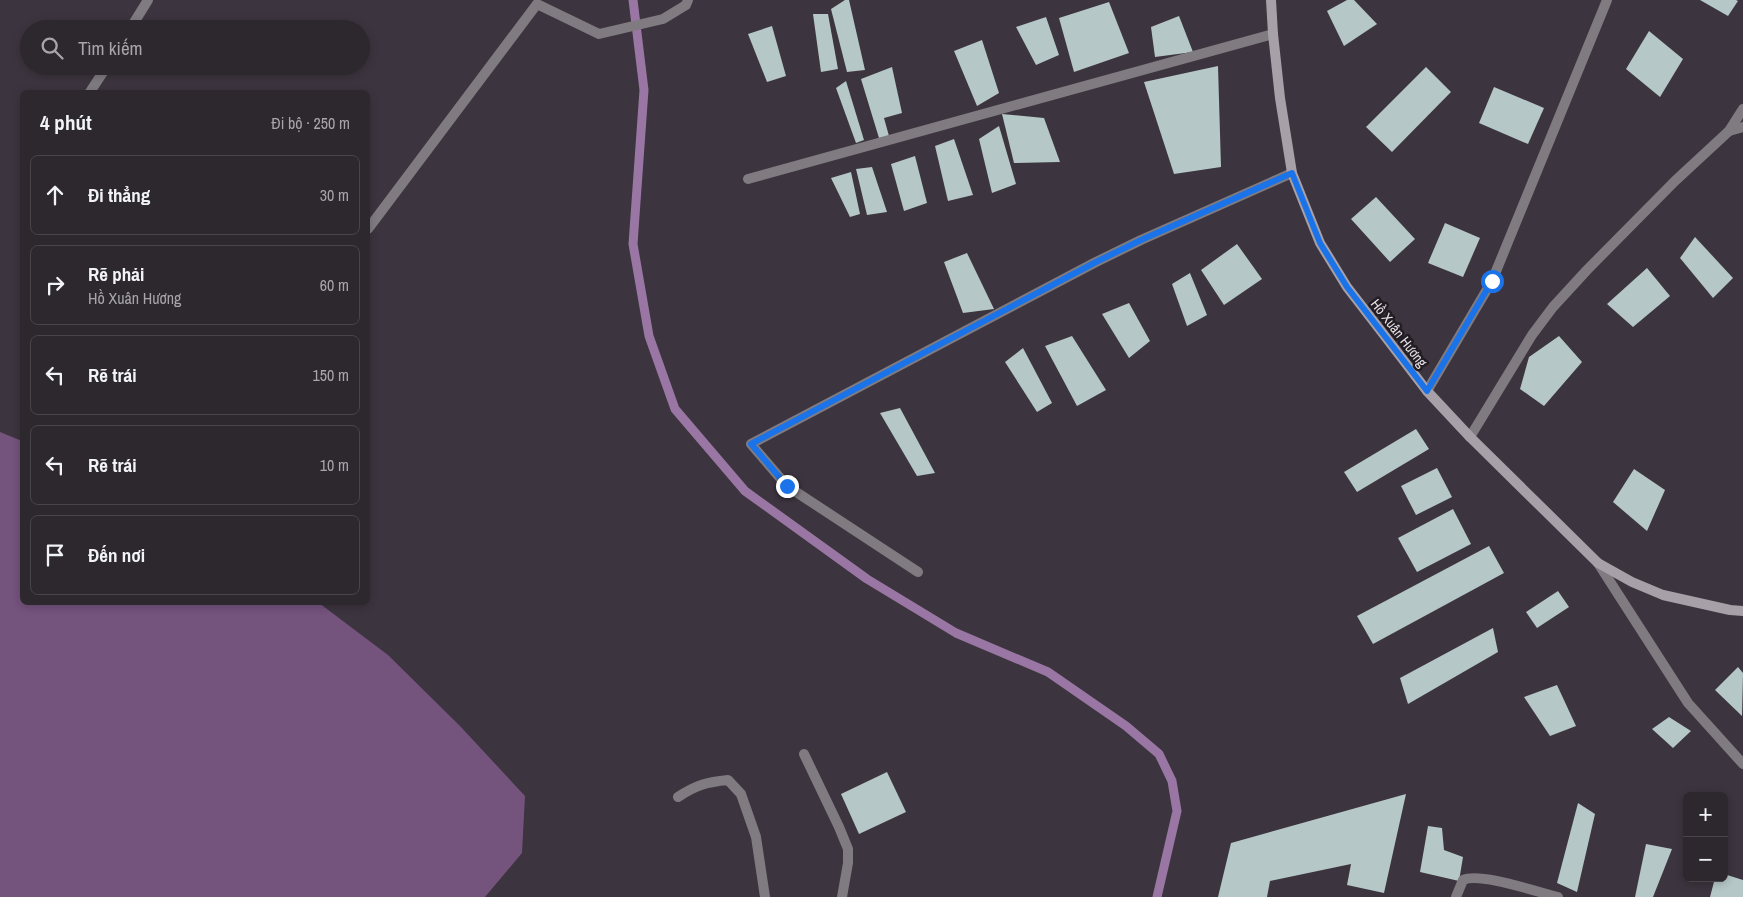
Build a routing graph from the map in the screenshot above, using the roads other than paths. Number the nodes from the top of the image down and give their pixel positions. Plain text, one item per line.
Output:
1 (148, 0) edge
2 (688, 0) edge
3 (1271, 0) edge
4 (1607, 0) edge
5 (136, 20) edge
6 (1273, 34) junction
7 (101, 75) edge
8 (91, 90) edge
9 (1743, 109) edge
10 (1743, 127) edge
11 (1729, 131) junction
12 (1292, 173) junction
13 (748, 179) dead end
14 (370, 226) edge
15 (1427, 391) junction
16 (1470, 437) junction
17 (1598, 563) junction
18 (918, 572) dead end
19 (1743, 610) edge
20 (804, 754) dead end
21 (1743, 764) edge
22 (678, 797) dead end
23 (765, 897) edge
24 (842, 897) edge
25 (1456, 897) edge
26 (1558, 897) edge

1 - 5 street
2 - 14 street
3 - 6 main road, Hồ Xuân Hương
4 - 15 street
6 - 12 main road, Hồ Xuân Hương
6 - 13 street
7 - 8 street
9 - 11 street
10 - 11 street
11 - 16 street
12 - 15 main road, Hồ Xuân Hương
12 - 18 street
15 - 16 main road, Hồ Xuân Hương
16 - 17 main road, Hồ Xuân Hương
17 - 19 main road, Hồ Xuân Hương
17 - 21 street
20 - 24 street
22 - 23 street
25 - 26 street

